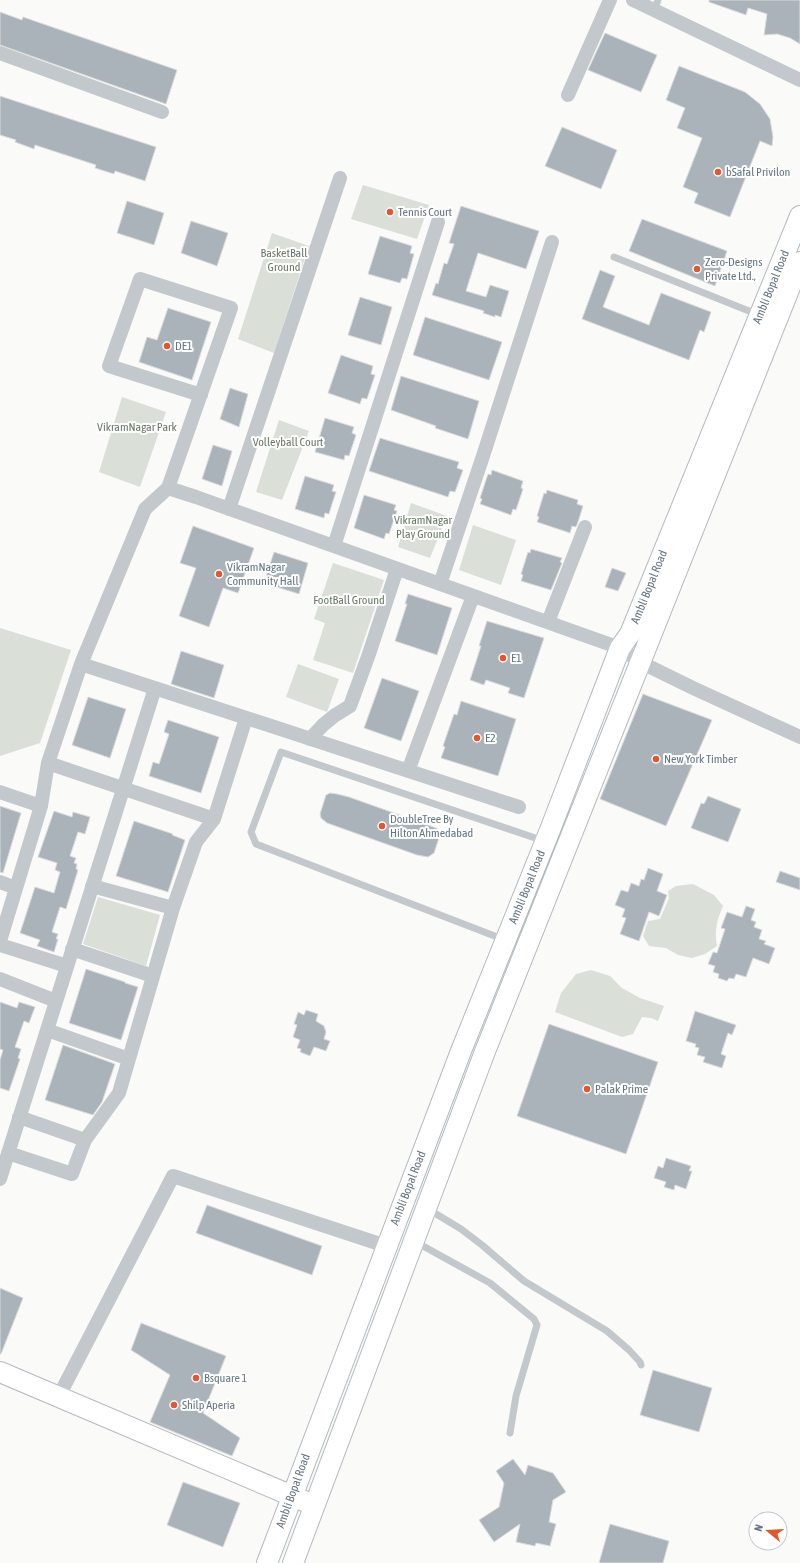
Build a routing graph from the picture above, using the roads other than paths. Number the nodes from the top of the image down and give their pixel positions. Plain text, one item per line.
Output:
1 (610, 0) edge
2 (633, 0) edge
3 (656, 5) edge
4 (0, 53) edge
5 (800, 80) edge
6 (568, 95) dead end
7 (162, 112) dead end
8 (340, 178) dead end
9 (800, 216) edge
10 (438, 222) dead end
11 (552, 242) dead end
12 (614, 257) dead end
13 (800, 262) edge
14 (760, 315) junction
15 (201, 396) junction
16 (168, 488) junction
17 (229, 509) junction
18 (585, 527) dead end
19 (334, 546) junction
20 (397, 569) junction
21 (440, 584) junction
22 (473, 596) junction
23 (548, 622) junction
24 (620, 648) junction
25 (640, 662) junction
26 (81, 664) junction
27 (155, 688) junction
28 (246, 718) junction
29 (800, 737) edge
30 (310, 739) junction
31 (48, 763) junction
32 (408, 771) junction
33 (122, 788) junction
34 (0, 792) edge
35 (41, 806) junction
36 (519, 807) dead end
37 (214, 819) junction
38 (546, 841) junction
39 (0, 882) edge
40 (92, 886) junction
41 (16, 888) junction
42 (173, 908) junction
43 (505, 940) junction
44 (0, 941) edge
45 (0, 944) edge
46 (72, 949) junction
47 (67, 966) junction
48 (153, 976) junction
49 (0, 980) edge
50 (56, 1001) junction
51 (47, 1030) junction
52 (129, 1059) junction
53 (19, 1117) junction
54 (85, 1140) junction
55 (8, 1153) junction
56 (0, 1179) edge
57 (426, 1208) junction
58 (414, 1241) junction
59 (386, 1246) junction
60 (641, 1365) dead end
61 (0, 1372) edge
62 (59, 1396) junction
63 (510, 1433) dead end
64 (291, 1496) junction
65 (315, 1505) junction
66 (267, 1563) edge
67 (293, 1563) edge

1 - 6 street
2 - 3 street
3 - 5 street
4 - 7 street
8 - 17 street
9 - 14 street, Ambli Bopal Road
10 - 19 street
11 - 21 street
12 - 14 lane
13 - 25 street, Ambli Bopal Road
14 - 24 street, Ambli Bopal Road
15 - 15 street
15 - 16 street
16 - 17 street
16 - 26 street
17 - 19 street
18 - 23 street
19 - 20 street
20 - 21 street
20 - 30 street
21 - 22 street
22 - 23 street
22 - 32 street
23 - 24 street
24 - 25 street
24 - 38 street, Ambli Bopal Road
25 - 29 street
25 - 57 street, Ambli Bopal Road
26 - 27 street
26 - 31 street
27 - 28 street
27 - 33 street
28 - 30 street
28 - 37 street
30 - 32 street
31 - 33 street
31 - 35 street
32 - 36 street
33 - 37 street
33 - 40 street
34 - 35 street
35 - 41 street
37 - 42 street
38 - 43 street, Ambli Bopal Road
38 - 43 lane
39 - 41 street
40 - 42 street
40 - 46 street
41 - 44 street
42 - 48 street
43 - 59 street, Ambli Bopal Road
45 - 47 street
46 - 47 street
46 - 48 street
47 - 50 street
48 - 52 street
49 - 50 street
50 - 51 street
51 - 52 street
51 - 53 street
52 - 54 street
53 - 54 street
53 - 55 street
54 - 55 street
55 - 56 street
57 - 58 street, Ambli Bopal Road
57 - 60 lane
58 - 63 lane
58 - 65 street, Ambli Bopal Road
59 - 62 street
59 - 64 street, Ambli Bopal Road
61 - 62 street
62 - 64 street
64 - 65 street
64 - 66 street, Ambli Bopal Road
65 - 67 street, Ambli Bopal Road

